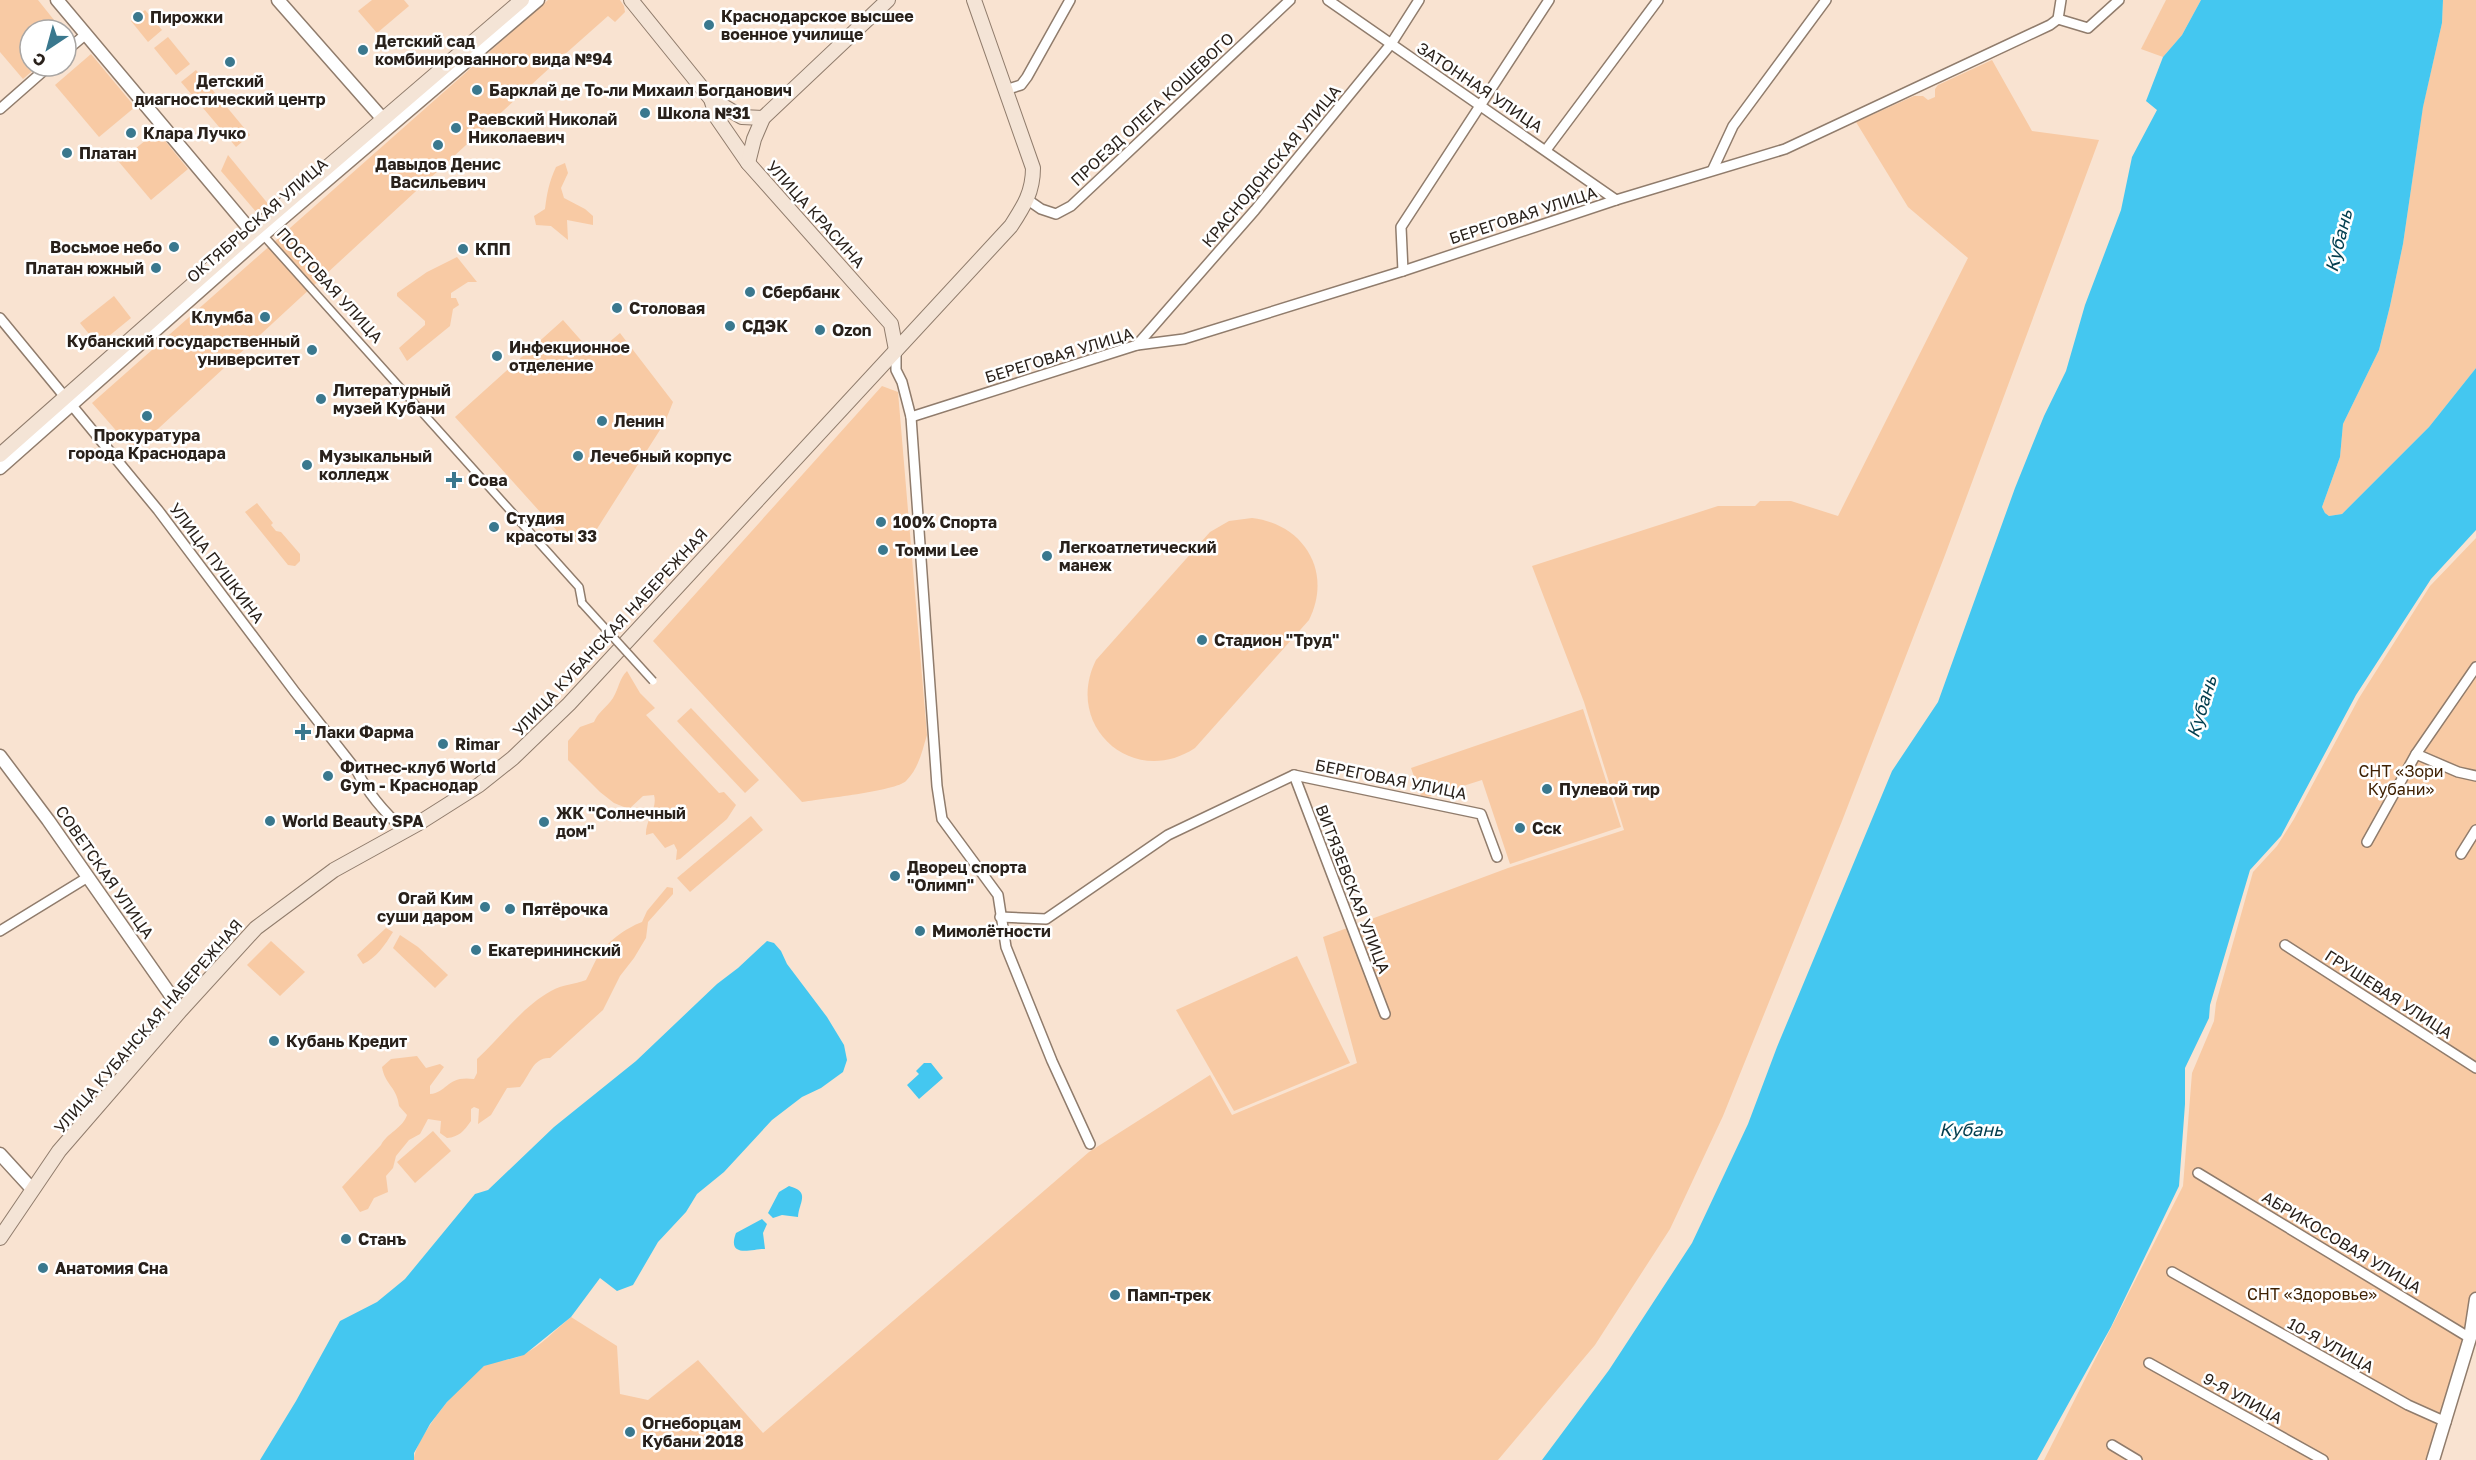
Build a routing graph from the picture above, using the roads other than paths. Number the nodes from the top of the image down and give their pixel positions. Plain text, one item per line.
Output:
1 (57, 0) edge
2 (65, 0) edge
3 (278, 0) edge
4 (522, 0) edge
5 (538, 0) edge
6 (631, 0) edge
7 (888, 0) edge
8 (974, 0) edge
9 (1070, 0) edge
10 (1290, 0) edge
11 (1328, 0) edge
12 (1419, 0) edge
13 (1549, 0) edge
14 (1658, 0) edge
15 (1826, 0) edge
16 (2061, 0) edge
17 (2119, 0) edge
18 (2058, 19) junction
19 (86, 34) junction
20 (78, 41) edge
21 (1391, 44) junction
22 (35, 78) edge
23 (1005, 90) junction
24 (711, 99) junction
25 (1481, 105) junction
26 (0, 109) edge
27 (763, 118) junction
28 (386, 123) junction
29 (1546, 150) junction
30 (748, 163) junction
31 (1713, 169) junction
32 (1028, 200) junction
33 (1616, 200) junction
34 (258, 234) junction
35 (1403, 270) junction
36 (0, 318) edge
37 (1137, 345) junction
38 (896, 350) junction
39 (70, 401) junction
40 (911, 417) junction
41 (0, 455) edge
42 (0, 468) edge
43 (2476, 667) edge
44 (653, 681) dead end
45 (2416, 754) junction
46 (0, 756) edge
47 (1294, 775) junction
48 (2476, 777) edge
49 (2476, 830) edge
50 (405, 831) junction
51 (2367, 842) dead end
52 (2474, 842) edge
53 (2461, 854) dead end
54 (1497, 857) dead end
55 (88, 877) junction
56 (1000, 917) junction
57 (0, 930) edge
58 (2285, 945) dead end
59 (181, 1010) junction
60 (1385, 1014) dead end
61 (2476, 1068) edge
62 (1090, 1144) dead end
63 (0, 1154) edge
64 (2198, 1173) dead end
65 (32, 1189) junction
66 (0, 1238) edge
67 (2172, 1272) dead end
68 (2476, 1299) edge
69 (2470, 1338) junction
70 (2149, 1363) dead end
71 (2446, 1422) junction
72 (2112, 1445) dead end
73 (2137, 1460) edge
74 (2323, 1460) edge
75 (2433, 1460) edge

1 - 19 street, ПОСТОВАЯ УЛИЦА
2 - 34 street, ПОСТОВАЯ УЛИЦА
3 - 28 street
4 - 28 main road, ОКТЯБРЬСКАЯ УЛИЦА
5 - 28 street, ОКТЯБРЬСКАЯ УЛИЦА
6 - 24 main road, УЛИЦА КРАСИНА
7 - 27 main road
8 - 23 main road
9 - 23 street
10 - 32 street, ПРОЕЗД ОЛЕГА КОШЕВОГО
11 - 21 street, ЗАТОННАЯ УЛИЦА
12 - 21 street, КРАСНОДОНСКАЯ УЛИЦА
13 - 25 street
14 - 29 street
15 - 31 street
16 - 18 street
17 - 18 street
18 - 31 street, БЕРЕГОВАЯ УЛИЦА
19 - 20 street
19 - 34 street, ПОСТОВАЯ УЛИЦА
21 - 25 street, ЗАТОННАЯ УЛИЦА
21 - 37 street, КРАСНОДОНСКАЯ УЛИЦА
22 - 26 street
23 - 32 main road
24 - 27 main road, УЛИЦА КРАСИНА
24 - 30 main road, УЛИЦА КРАСИНА
25 - 29 street, ЗАТОННАЯ УЛИЦА
25 - 35 street
27 - 30 main road
28 - 34 main road, ОКТЯБРЬСКАЯ УЛИЦА
29 - 33 street, ЗАТОННАЯ УЛИЦА
30 - 38 main road, УЛИЦА КРАСИНА
31 - 33 street, БЕРЕГОВАЯ УЛИЦА
32 - 38 main road, УЛИЦА КУБАНСКАЯ НАБЕРЕЖНАЯ
33 - 35 street, БЕРЕГОВАЯ УЛИЦА
34 - 39 main road, ОКТЯБРЬСКАЯ УЛИЦА
34 - 44 street, ПОСТОВАЯ УЛИЦА, bridge
35 - 37 street, БЕРЕГОВАЯ УЛИЦА
36 - 39 street, УЛИЦА ПУШКИНА
37 - 40 street, БЕРЕГОВАЯ УЛИЦА
38 - 40 street
38 - 50 main road, УЛИЦА КУБАНСКАЯ НАБЕРЕЖНАЯ
39 - 41 main road, ОКТЯБРЬСКАЯ УЛИЦА
39 - 42 street, ОКТЯБРЬСКАЯ УЛИЦА
39 - 50 street, УЛИЦА ПУШКИНА
40 - 56 street
43 - 45 street
45 - 48 street
45 - 51 street
46 - 55 street, СОВЕТСКАЯ УЛИЦА
47 - 54 street, БЕРЕГОВАЯ УЛИЦА
47 - 56 street, БЕРЕГОВАЯ УЛИЦА
47 - 60 street, ВИТЯЗЕВСКАЯ УЛИЦА
49 - 52 street
50 - 59 main road, УЛИЦА КУБАНСКАЯ НАБЕРЕЖНАЯ
52 - 53 street
55 - 57 street
55 - 59 street, СОВЕТСКАЯ УЛИЦА
56 - 62 street
58 - 61 street, ГРУШЕВАЯ УЛИЦА
59 - 65 main road, УЛИЦА КУБАНСКАЯ НАБЕРЕЖНАЯ
63 - 65 street
64 - 69 street, АБРИКОСОВАЯ УЛИЦА
65 - 66 main road, УЛИЦА КУБАНСКАЯ НАБЕРЕЖНАЯ
67 - 71 street, 10-Я УЛИЦА
68 - 69 street
69 - 71 street
70 - 74 street, 9-Я УЛИЦА
71 - 75 street
72 - 73 street

